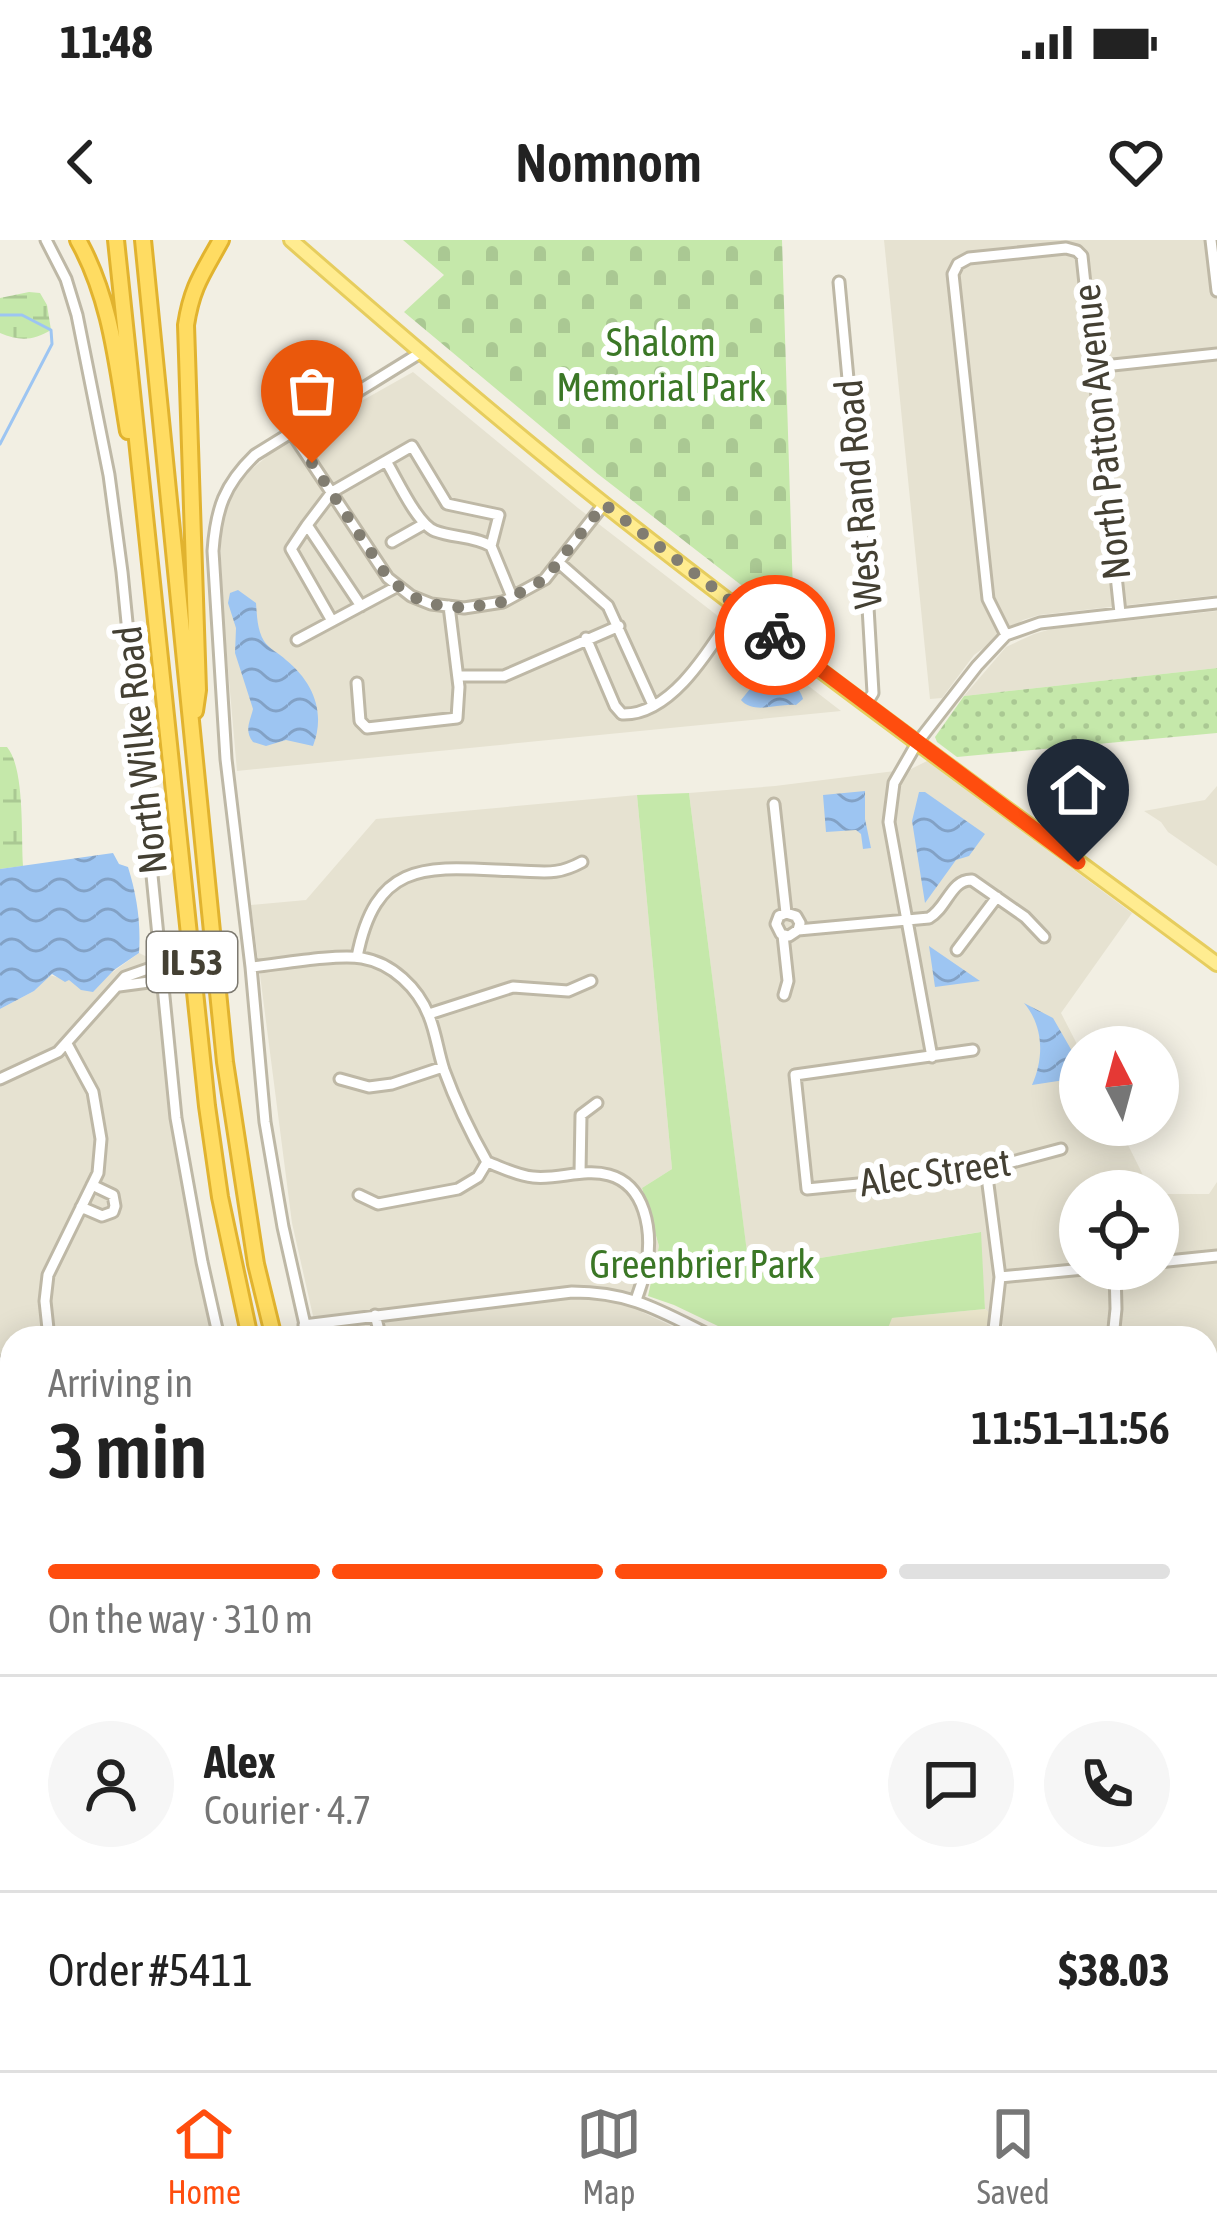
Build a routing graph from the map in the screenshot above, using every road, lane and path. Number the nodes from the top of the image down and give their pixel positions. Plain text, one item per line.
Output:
1 (46, 240) edge
2 (78, 240) edge
3 (116, 240) edge
4 (143, 240) edge
5 (290, 240) edge
6 (1211, 240) edge
7 (221, 243) edge
8 (839, 282) dead end
9 (1217, 291) edge
10 (420, 353) junction
11 (1217, 354) edge
12 (1094, 367) junction
13 (292, 433) junction
14 (386, 461) junction
15 (332, 492) junction
16 (604, 504) junction
17 (424, 524) junction
18 (308, 525) junction
19 (392, 542) dead end
20 (491, 546) junction
21 (558, 562) junction
22 (152, 584) junction
23 (398, 586) junction
24 (512, 597) junction
25 (1217, 603) edge
26 (361, 606) junction
27 (449, 606) junction
28 (738, 606) junction
29 (1120, 613) junction
30 (332, 621) junction
31 (619, 626) junction
32 (1006, 635) junction
33 (586, 638) junction
34 (297, 640) dead end
35 (458, 676) junction
36 (357, 683) dead end
37 (866, 704) junction
38 (653, 705) junction
39 (192, 728) junction
40 (917, 743) junction
41 (774, 805) dead end
42 (582, 862) dead end
43 (997, 896) junction
44 (786, 913) junction
45 (906, 921) junction
46 (798, 930) junction
47 (783, 935) junction
48 (1044, 937) dead end
49 (957, 950) dead end
50 (357, 957) junction
51 (162, 964) junction
52 (1217, 964) edge
53 (251, 967) junction
54 (164, 980) junction
55 (590, 981) dead end
56 (119, 986) junction
57 (784, 995) dead end
58 (429, 1014) junction
59 (67, 1044) junction
60 (973, 1050) dead end
61 (932, 1058) junction
62 (443, 1067) junction
63 (0, 1079) edge
64 (340, 1079) dead end
65 (597, 1103) dead end
66 (1061, 1149) dead end
67 (487, 1162) junction
68 (986, 1169) junction
69 (580, 1173) junction
70 (92, 1185) junction
71 (359, 1195) dead end
72 (81, 1207) junction
73 (1217, 1256) edge
74 (1179, 1260) edge
75 (1059, 1271) edge
76 (1000, 1277) junction
77 (1115, 1290) edge
78 (636, 1300) junction
79 (375, 1315) junction
80 (304, 1325) joint
81 (48, 1326) edge
82 (217, 1326) edge
83 (247, 1326) edge
84 (271, 1326) edge
85 (378, 1326) edge
86 (690, 1326) edge
87 (994, 1326) edge
88 (1114, 1326) edge

1 - 51 street, North Wilke Road
2 - 22 highway
3 - 22 highway, IL 53
4 - 39 highway, IL 53
5 - 10 main road
6 - 9 street
7 - 39 highway
8 - 37 street, West Rand Road
10 - 13 street
10 - 16 main road
11 - 12 street
12 - 29 street, North Patton Avenue
12 - 32 street, North Patton Avenue
13 - 15 street
13 - 53 street
14 - 15 street
14 - 17 street
14 - 20 street
15 - 18 street
15 - 23 street
16 - 21 street
16 - 28 main road
17 - 19 street
17 - 20 street
18 - 26 street
18 - 30 street
20 - 24 street
21 - 24 street
21 - 31 street
22 - 83 highway, IL 53
23 - 26 street
23 - 27 street
24 - 27 street
25 - 29 street
26 - 30 street
27 - 35 street
28 - 37 main road
28 - 38 street
29 - 32 street
30 - 34 street
31 - 33 street
31 - 38 street
32 - 40 street
33 - 35 street
33 - 38 street
35 - 36 street
37 - 40 main road
39 - 84 highway, IL 53
40 - 45 street
40 - 52 main road
41 - 44 street
42 - 50 street
43 - 45 street
43 - 48 street
43 - 49 street
44 - 46 street
44 - 47 street
45 - 46 street
45 - 61 street
46 - 47 street
47 - 57 street
50 - 53 street
50 - 58 street
51 - 54 street, North Wilke Road
51 - 56 street
53 - 80 street
54 - 56 street
54 - 82 street, North Wilke Road
55 - 58 street
56 - 59 street
58 - 62 street
59 - 63 street
59 - 70 street
60 - 61 street
61 - 68 street, Alec Street
62 - 64 street
62 - 67 street
65 - 69 street
66 - 68 street, Alec Street
67 - 69 street
67 - 71 street
68 - 76 street
69 - 78 street
70 - 72 street
70 - 72 street
72 - 81 street
73 - 74 street
75 - 76 street
76 - 87 street
77 - 88 street
78 - 79 street
78 - 86 street
79 - 80 street
79 - 85 street

